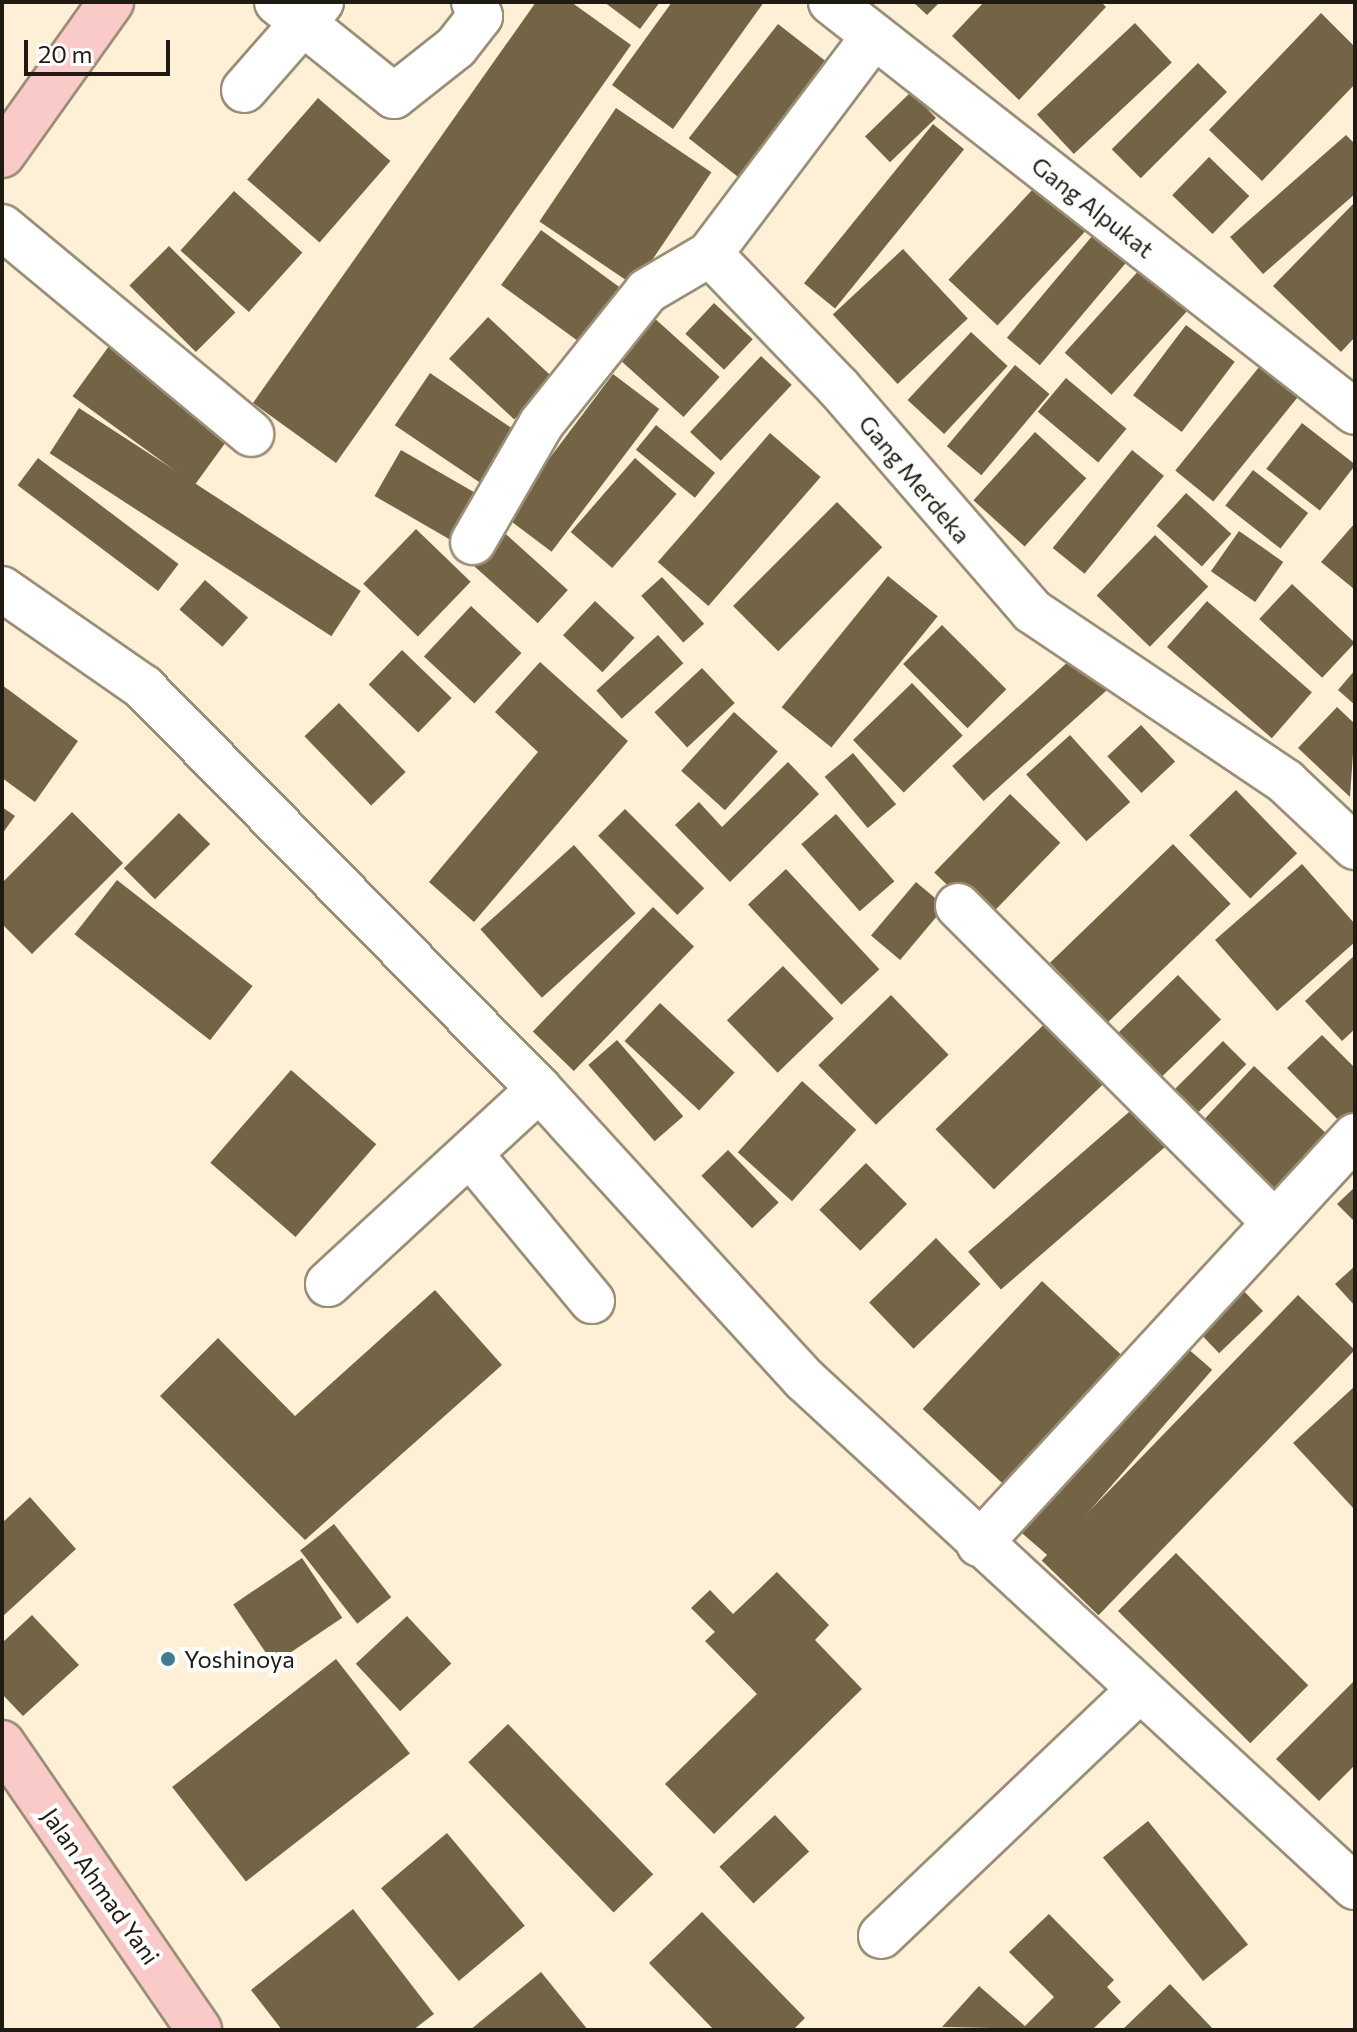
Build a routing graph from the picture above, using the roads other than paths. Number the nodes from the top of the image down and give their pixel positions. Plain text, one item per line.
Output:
1 (111, 2) edge
2 (474, 2) edge
3 (831, 2) edge
4 (301, 9) edge
5 (874, 36) junction
6 (244, 90) dead end
7 (8, 134) edge
8 (2, 227) edge
9 (710, 254) junction
10 (1355, 412) edge
11 (251, 434) dead end
12 (473, 542) dead end
13 (2, 589) edge
14 (1355, 847) edge
15 (958, 906) dead end
16 (539, 1089) junction
17 (1355, 1136) edge
18 (470, 1154) junction
19 (1275, 1223) junction
20 (328, 1284) dead end
21 (592, 1301) dead end
22 (979, 1544) junction
23 (1137, 1692) junction
24 (2, 1743) edge
25 (1355, 1887) edge
26 (881, 1936) dead end
27 (199, 2030) edge

1 - 7 main road
2 - 4 street
3 - 5 street, Gang Alpukat
4 - 6 street
5 - 9 street
5 - 10 street, Gang Alpukat
8 - 11 street
9 - 12 street
9 - 14 street, Gang Merdeka
13 - 16 street
15 - 19 street
16 - 18 street
16 - 22 street
17 - 19 street
18 - 20 street
18 - 21 street
19 - 22 street
22 - 23 street
23 - 25 street
23 - 26 street
24 - 27 main road, Jalan Ahmad Yani

